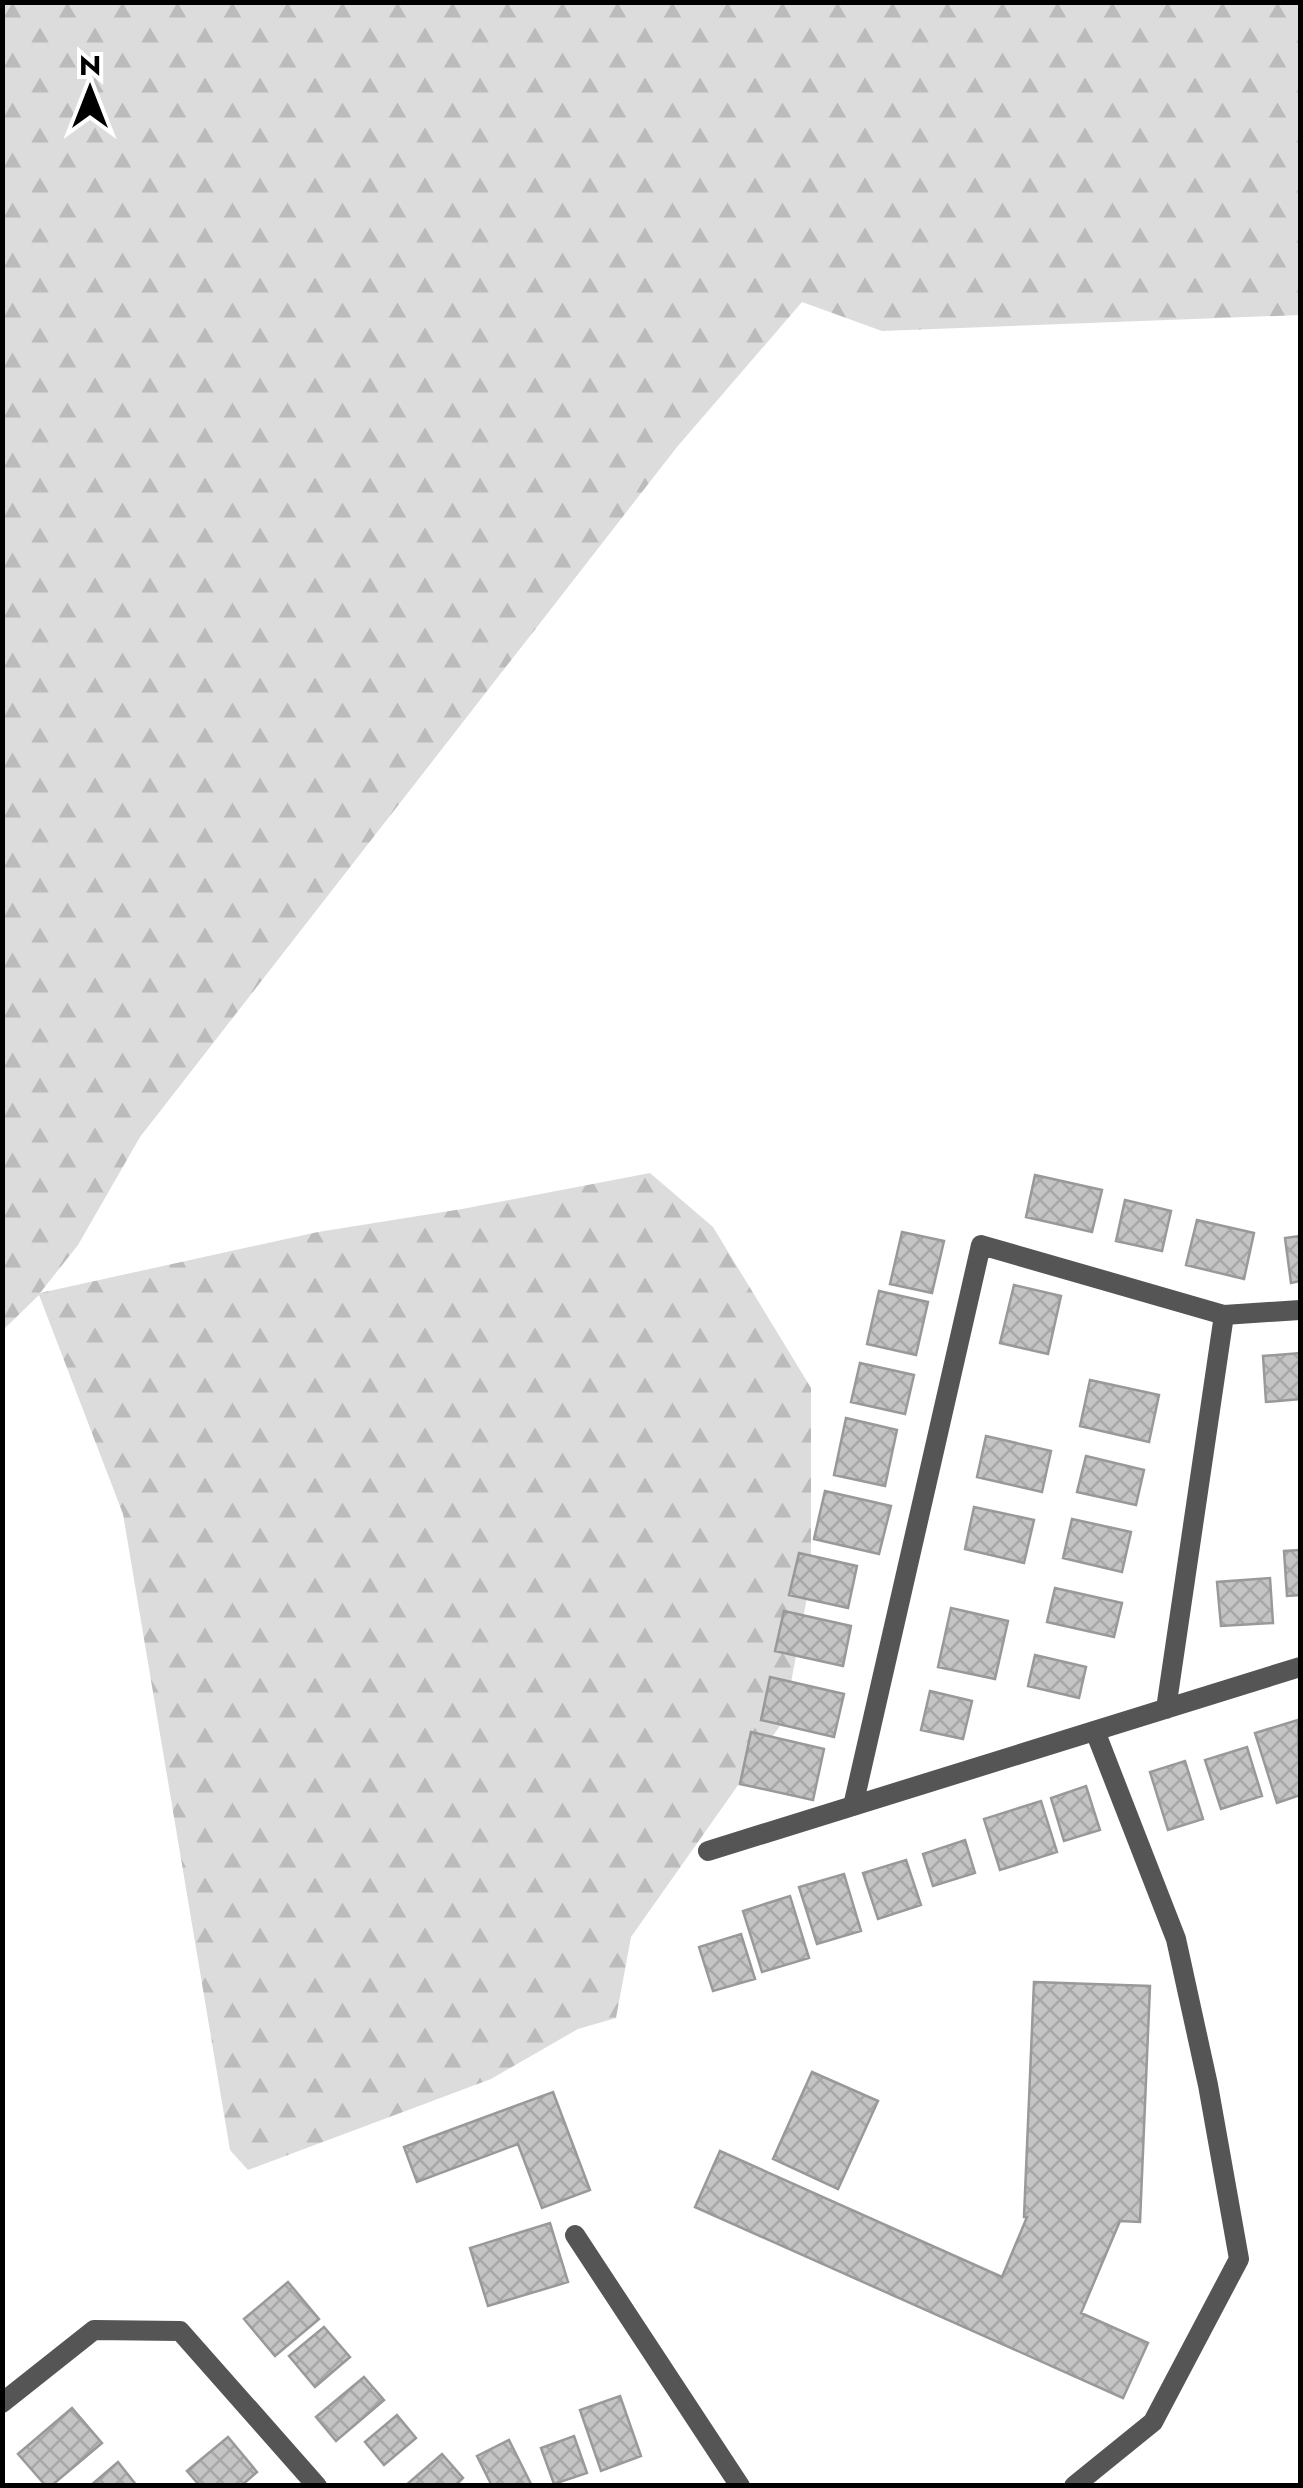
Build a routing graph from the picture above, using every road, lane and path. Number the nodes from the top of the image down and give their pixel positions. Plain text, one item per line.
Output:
1 (1300, 1310) edge
2 (1224, 1315) junction
3 (1300, 1667) edge
4 (1166, 1708) junction
5 (1094, 1731) junction
6 (853, 1806) junction
7 (708, 1851) dead end
8 (575, 2234) dead end
9 (2, 2403) edge
10 (316, 2486) edge
11 (740, 2486) edge
12 (1074, 2486) edge

1 - 2 street
2 - 4 street
2 - 6 street
3 - 4 street
4 - 5 street
5 - 6 street
5 - 12 street
6 - 7 street
8 - 11 street
9 - 10 street

